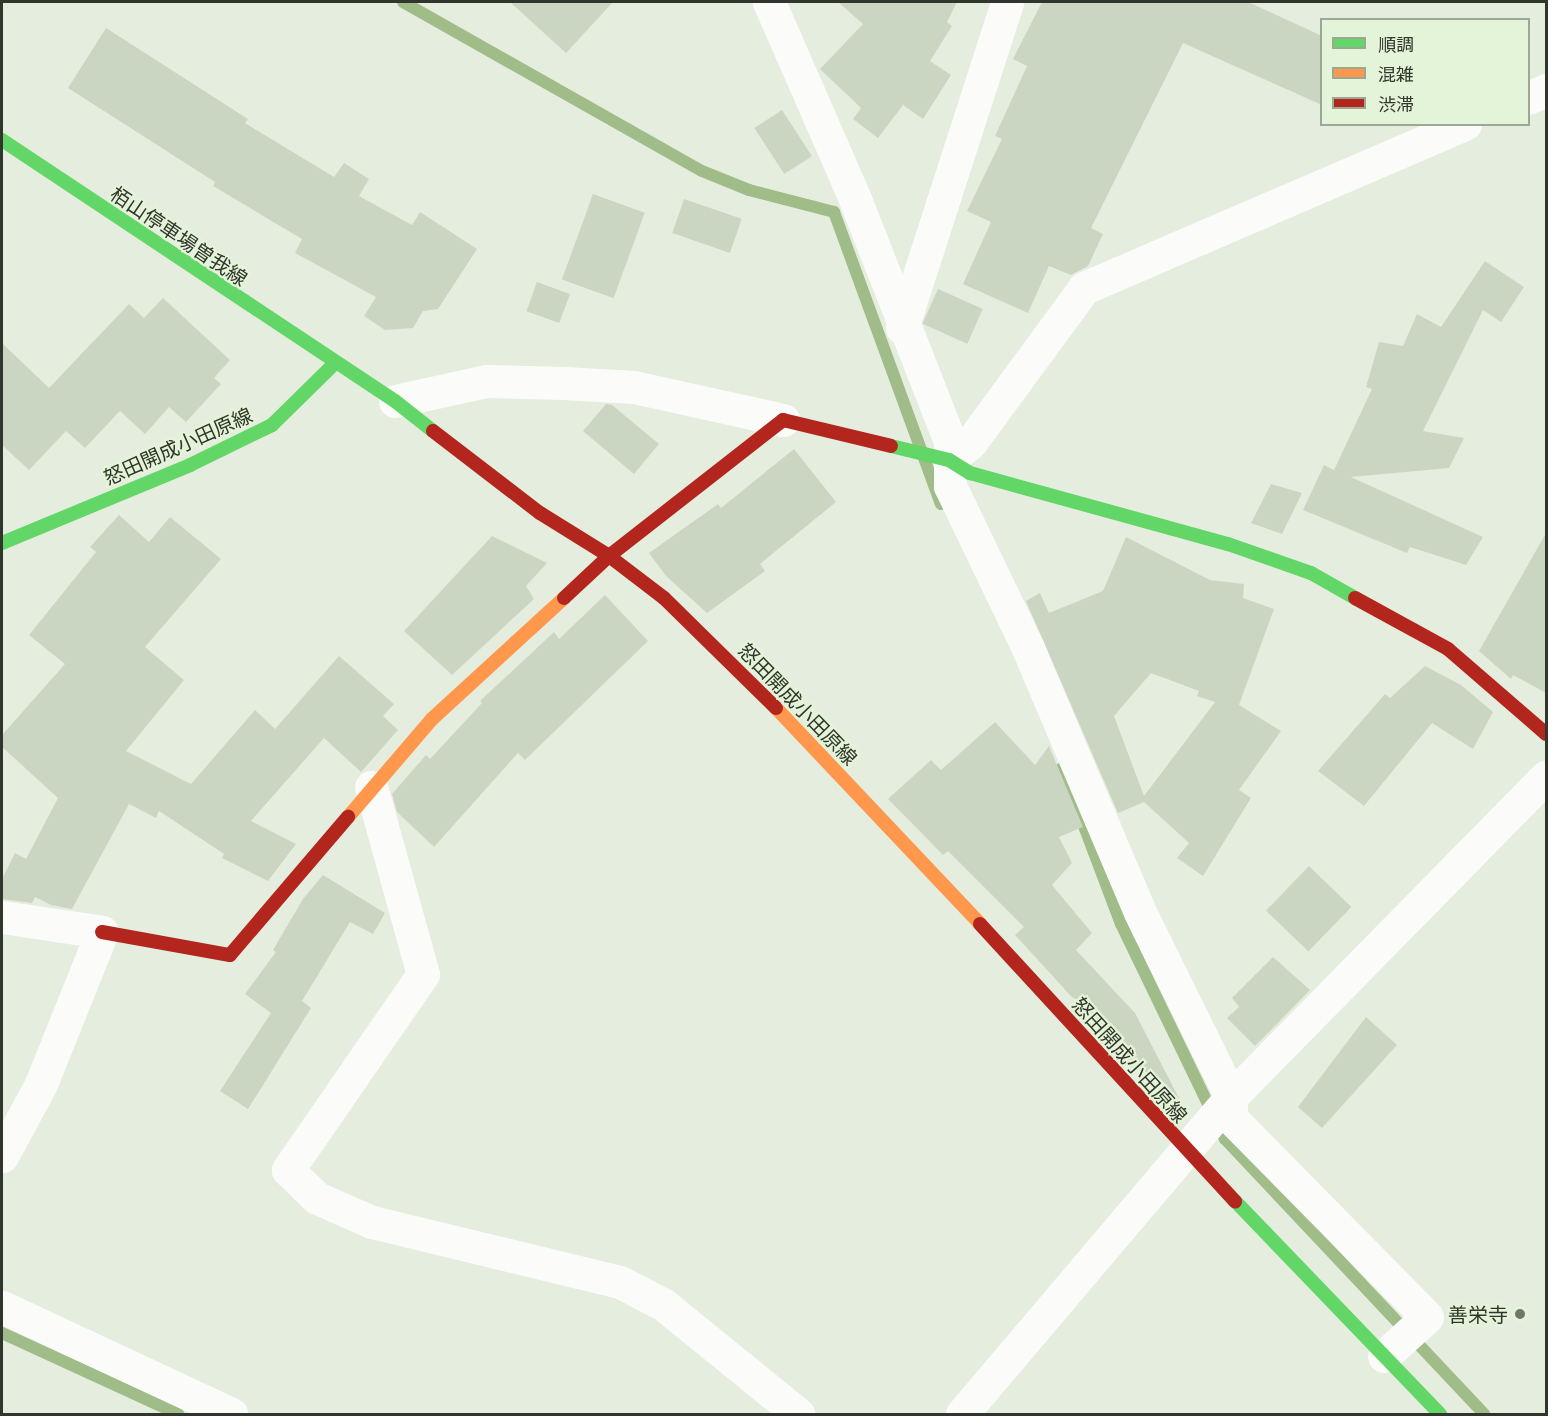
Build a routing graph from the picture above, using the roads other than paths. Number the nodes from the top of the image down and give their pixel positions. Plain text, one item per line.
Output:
1 (769, 2) edge
2 (1007, 2) edge
3 (1546, 90) edge
4 (1530, 97) edge
5 (1460, 126) edge
6 (2, 140) edge
7 (903, 328) junction
8 (334, 364) junction
9 (395, 400) junction
10 (783, 420) junction
11 (947, 459) junction
12 (2, 543) edge
13 (609, 556) junction
14 (1546, 734) edge
15 (1546, 777) edge
16 (371, 788) junction
17 (2, 917) edge
18 (102, 932) junction
19 (1230, 1098) junction
20 (1196, 1138) junction
21 (2, 1156) edge
22 (2, 1307) edge
23 (1384, 1356) junction
24 (231, 1414) edge
25 (798, 1414) edge
26 (962, 1414) edge
27 (1440, 1414) edge

1 - 7 street
2 - 7 street
3 - 4 street
5 - 11 street
6 - 8 main road, 栢山停車場曽我線
7 - 11 street
8 - 9 main road, 怒田開成小田原線
8 - 12 main road, 怒田開成小田原線
9 - 10 street
9 - 13 main road, 怒田開成小田原線
10 - 11 main road
10 - 13 main road
11 - 14 main road
11 - 19 street
13 - 16 main road
13 - 20 main road, 怒田開成小田原線
15 - 19 street
16 - 18 main road
16 - 25 street
17 - 18 street
18 - 21 street
19 - 20 street
19 - 23 street
20 - 23 main road, 怒田開成小田原線
20 - 26 street
22 - 24 street
23 - 27 main road, 怒田開成小田原線

